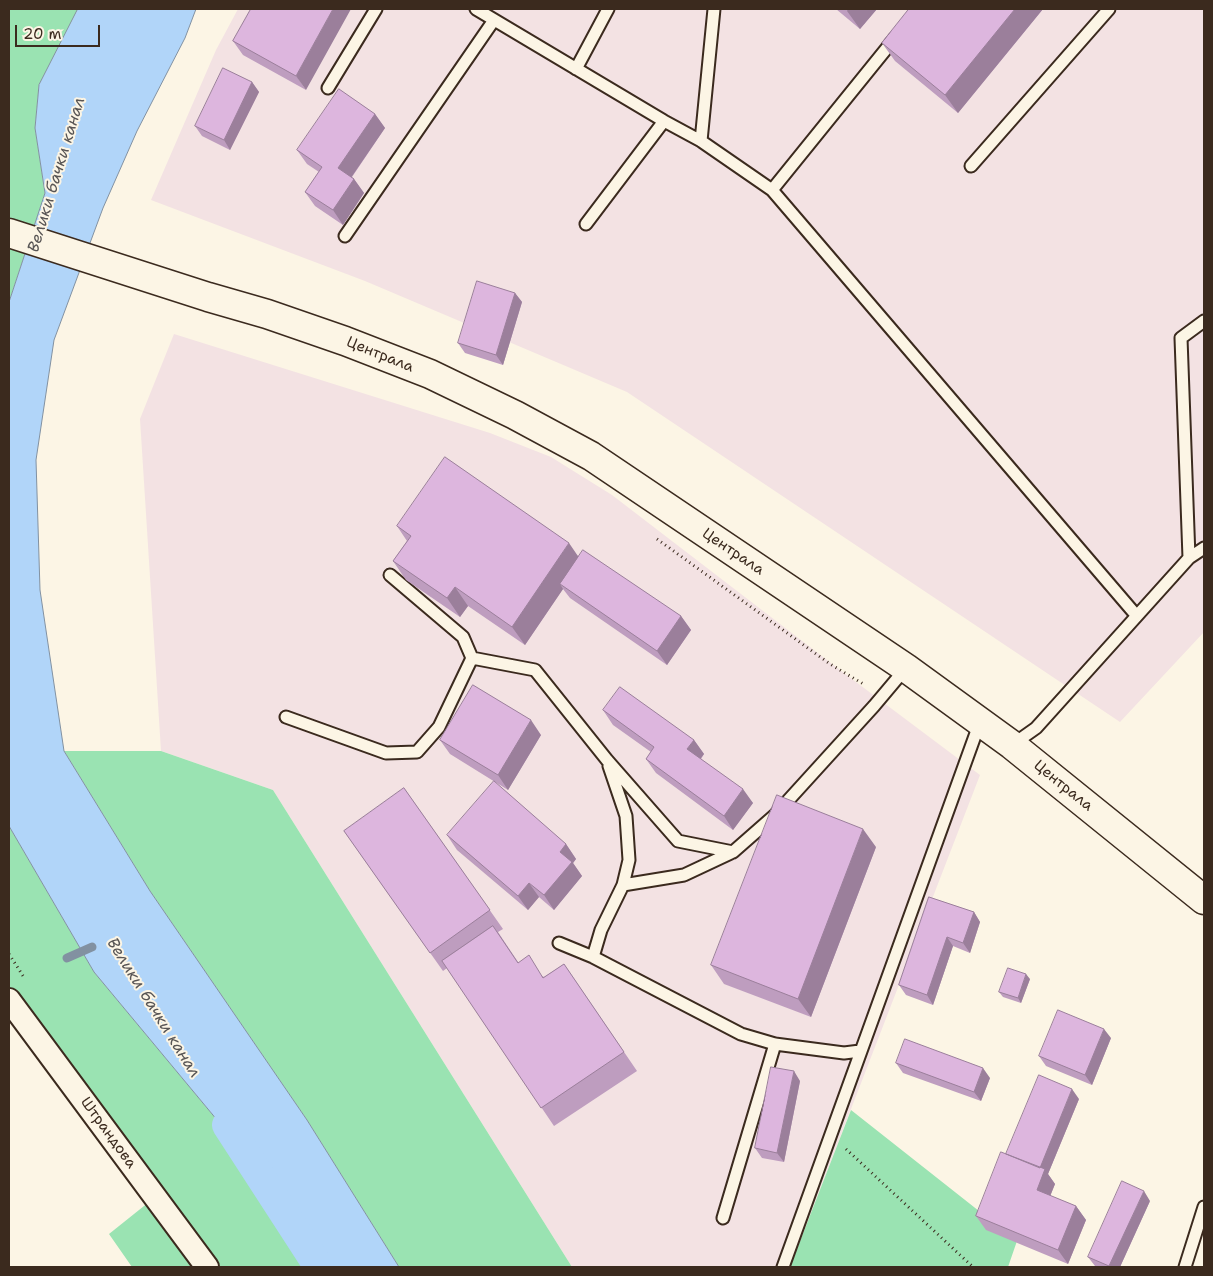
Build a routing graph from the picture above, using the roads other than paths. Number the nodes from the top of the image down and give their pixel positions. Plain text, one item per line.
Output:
1 (376, 9) edge
2 (476, 9) edge
3 (608, 9) edge
4 (714, 9) edge
5 (1109, 9) edge
6 (494, 20) junction
7 (900, 31) edge
8 (576, 69) junction
9 (328, 88) dead end
10 (664, 121) junction
11 (701, 141) junction
12 (971, 166) dead end
13 (772, 190) junction
14 (586, 224) dead end
15 (9, 233) edge
16 (345, 236) dead end
17 (1204, 321) edge
18 (1204, 548) edge
19 (1189, 558) junction
20 (390, 576) dead end
21 (1136, 615) junction
22 (472, 658) junction
23 (906, 668) junction
24 (286, 717) dead end
25 (980, 722) junction
26 (1012, 745) junction
27 (607, 760) junction
28 (733, 852) junction
29 (623, 885) junction
30 (1204, 900) edge
31 (559, 943) dead end
32 (593, 957) junction
33 (9, 1000) edge
34 (775, 1044) junction
35 (860, 1051) junction
36 (1204, 1208) edge
37 (723, 1218) dead end
38 (207, 1267) edge
39 (783, 1267) edge
40 (1185, 1267) edge

1 - 9 lane
2 - 6 lane
3 - 8 lane
4 - 11 lane
5 - 12 lane
6 - 8 lane
6 - 16 lane
7 - 13 lane
8 - 10 lane
10 - 11 lane
10 - 14 lane
11 - 13 lane
13 - 21 lane
15 - 23 main road, Централа
17 - 19 lane
18 - 19 lane
19 - 21 lane
20 - 22 lane
21 - 26 lane
22 - 24 lane
22 - 27 lane
23 - 25 main road, Централа
23 - 28 lane
25 - 26 main road, Централа
25 - 35 lane
26 - 30 main road, Централа
27 - 28 lane
27 - 29 lane
28 - 29 lane
29 - 32 lane
31 - 32 lane
32 - 34 lane
33 - 38 street, Штрандова
34 - 35 lane
34 - 37 lane
35 - 39 lane
36 - 40 lane

